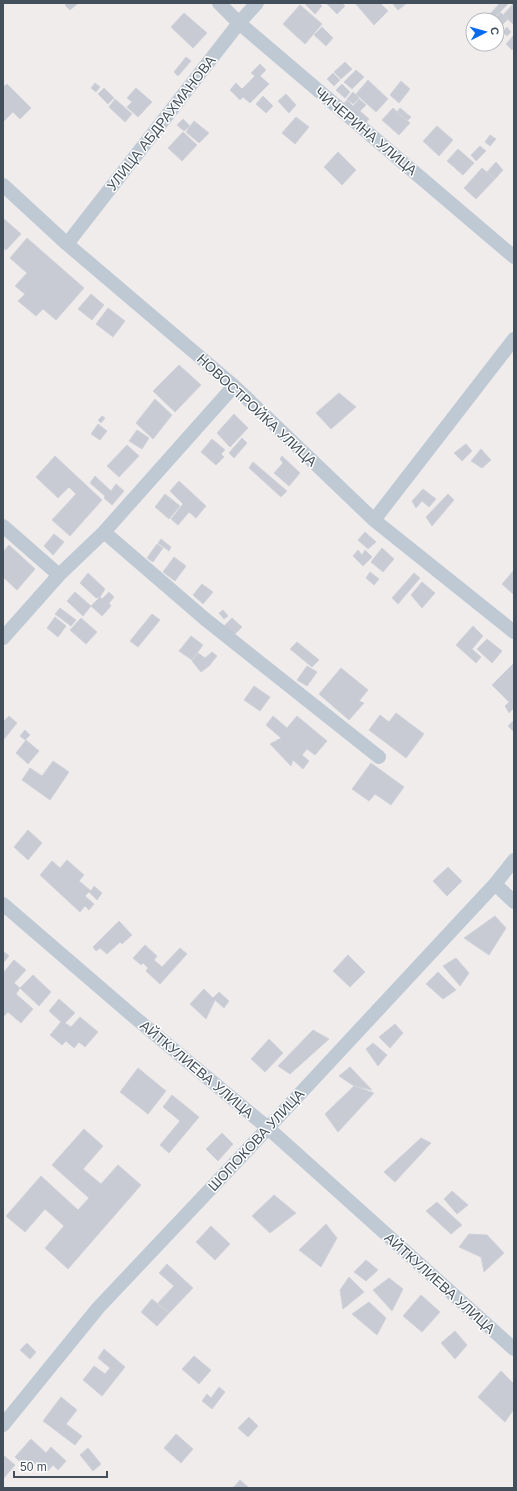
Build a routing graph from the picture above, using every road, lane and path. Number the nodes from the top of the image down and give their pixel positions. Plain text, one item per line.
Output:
1 (219, 3) edge
2 (257, 3) edge
3 (240, 23) junction
4 (3, 185) edge
5 (67, 244) junction
6 (514, 257) edge
7 (514, 339) edge
8 (234, 386) junction
9 (374, 520) junction
10 (3, 526) edge
11 (104, 532) junction
12 (59, 575) junction
13 (514, 632) edge
14 (3, 638) edge
15 (379, 757) dead end
16 (514, 860) edge
17 (495, 884) junction
18 (514, 902) edge
19 (3, 904) edge
20 (268, 1128) junction
21 (514, 1349) edge
22 (3, 1425) edge

1 - 3 street, ЧИЧЕРИНА УЛИЦА
2 - 3 street, УЛИЦА АБДРАХМАНОВА
3 - 5 street, УЛИЦА АБДРАХМАНОВА
3 - 6 street, ЧИЧЕРИНА УЛИЦА
4 - 5 street, НОВОСТРОЙКА УЛИЦА
5 - 8 street, НОВОСТРОЙКА УЛИЦА
7 - 9 street
8 - 9 street, НОВОСТРОЙКА УЛИЦА
8 - 11 street
9 - 13 street, НОВОСТРОЙКА УЛИЦА
10 - 12 street
11 - 12 street
11 - 15 street
12 - 14 street
16 - 17 street, ШОПОКОВА УЛИЦА
17 - 18 street
17 - 20 street, ШОПОКОВА УЛИЦА
19 - 20 street, АЙТКУЛИЕВА УЛИЦА
20 - 21 street, АЙТКУЛИЕВА УЛИЦА
20 - 22 street, ШОПОКОВА УЛИЦА

